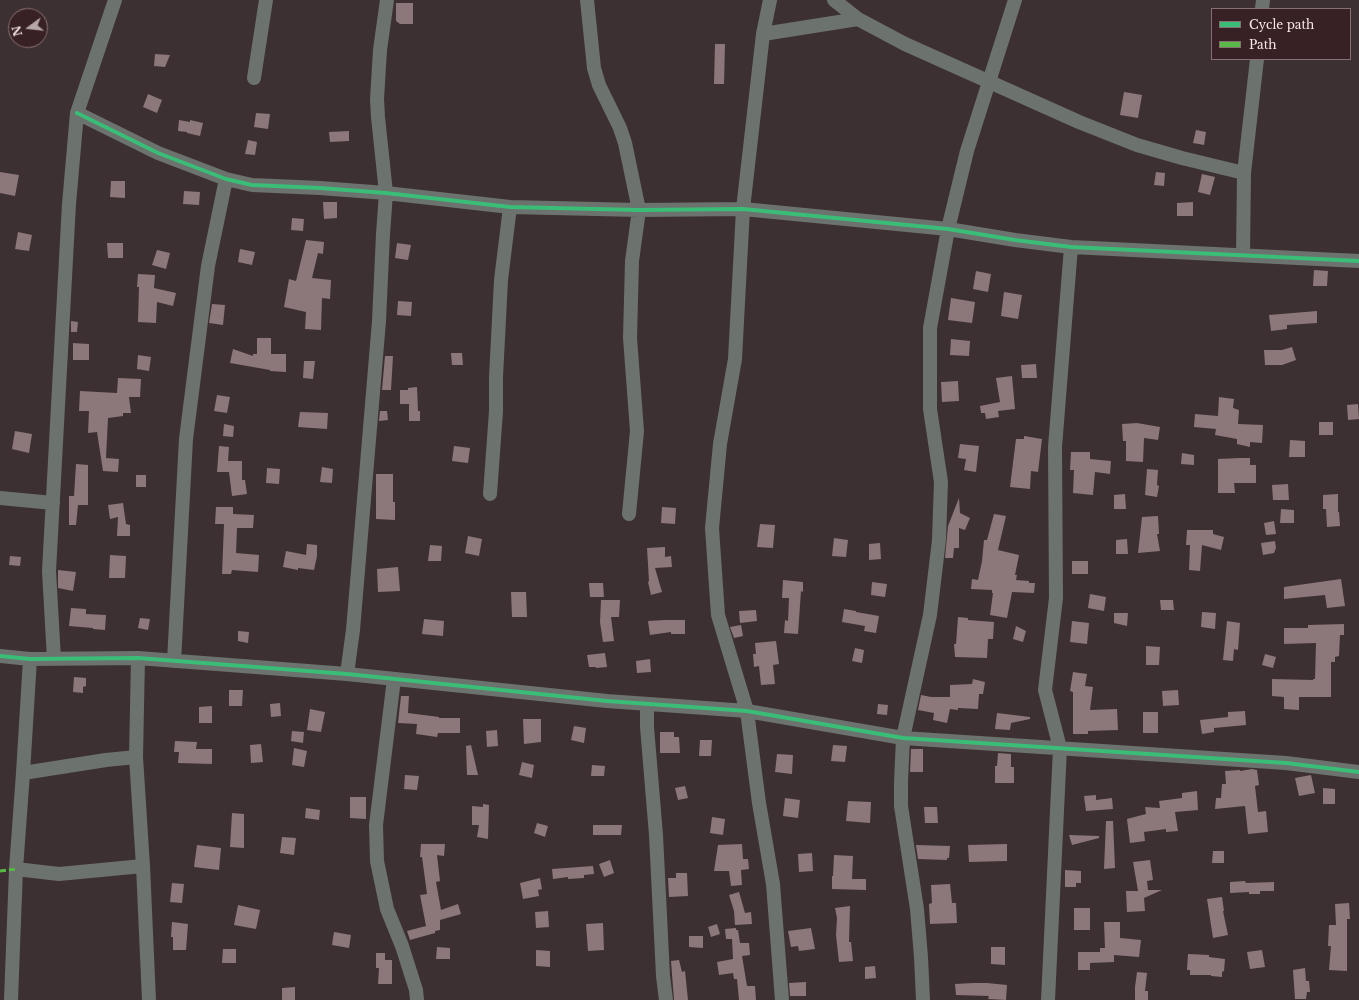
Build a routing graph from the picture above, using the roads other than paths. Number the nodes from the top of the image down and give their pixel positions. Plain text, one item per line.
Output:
1 (115, 0) edge
2 (266, 0) edge
3 (387, 0) edge
4 (587, 0) edge
5 (770, 0) edge
6 (834, 0) edge
7 (1015, 0) edge
8 (858, 19) junction
9 (763, 34) junction
10 (1256, 60) edge
11 (254, 78) dead end
12 (988, 82) junction
13 (77, 113) junction
14 (1244, 173) junction
15 (226, 179) junction
16 (386, 193) junction
17 (510, 207) junction
18 (743, 209) junction
19 (640, 210) junction
20 (948, 229) junction
21 (1071, 247) junction
22 (1243, 255) junction
23 (1359, 261) edge
24 (490, 494) dead end
25 (0, 498) edge
26 (53, 503) junction
27 (628, 514) dead end
28 (0, 656) edge
29 (138, 658) junction
30 (30, 659) junction
31 (54, 659) junction
32 (174, 661) junction
33 (347, 674) junction
34 (394, 679) junction
35 (647, 704) junction
36 (747, 711) junction
37 (903, 738) junction
38 (1060, 748) junction
39 (136, 758) junction
40 (1359, 772) edge
41 (23, 773) junction
42 (143, 866) junction
43 (16, 868) junction
44 (11, 1000) edge
45 (149, 1000) edge
46 (417, 1000) edge
47 (666, 1000) edge
48 (782, 1000) edge
49 (923, 1000) edge
50 (1048, 1000) edge

1 - 13 street
2 - 11 street
3 - 16 street
4 - 19 street
5 - 9 street
6 - 8 street
7 - 12 street
8 - 9 street
8 - 12 street
9 - 18 street
10 - 14 street
12 - 14 street
12 - 20 street
13 - 15 street
13 - 26 street
14 - 22 street
15 - 16 street
15 - 32 street
16 - 17 street
16 - 33 street
17 - 19 street
17 - 24 street
18 - 19 street
18 - 20 street
18 - 36 street
19 - 27 street
20 - 21 street
20 - 37 street
21 - 22 street
21 - 38 street
22 - 23 street
25 - 26 street
26 - 31 street
28 - 30 street
29 - 31 street
29 - 32 street
29 - 39 street
30 - 31 street
30 - 41 street
32 - 33 street
33 - 34 street
34 - 35 street
34 - 46 street
35 - 36 street
35 - 47 street
36 - 37 street
36 - 48 street
37 - 38 street
37 - 49 street
38 - 40 street
38 - 50 street
39 - 41 street
39 - 42 street
41 - 43 street
42 - 43 street
42 - 45 street
43 - 44 street

